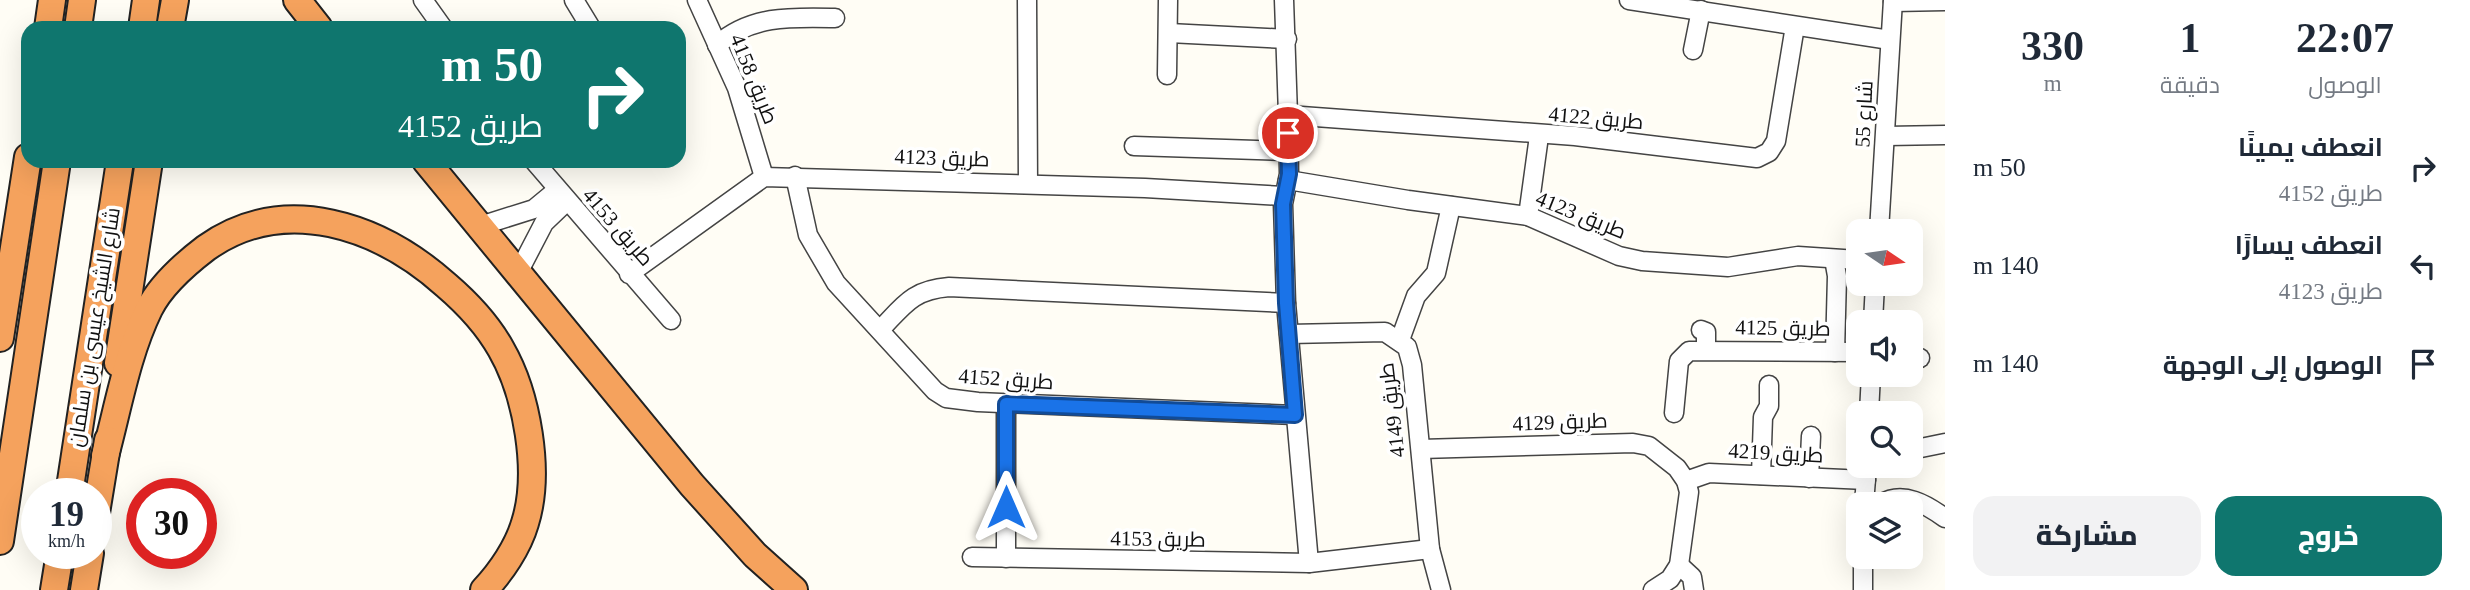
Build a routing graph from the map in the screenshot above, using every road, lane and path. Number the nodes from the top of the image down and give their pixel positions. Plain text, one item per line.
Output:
1 (52, 0) edge
2 (82, 0) edge
3 (146, 0) edge
4 (175, 0) edge
5 (297, 0) edge
6 (423, 0) edge
7 (574, 0) edge
8 (697, 0) edge
9 (1027, 0) edge
10 (1168, 0) edge
11 (1284, 0) edge
12 (1629, 0) edge
13 (1893, 1) edge
14 (1945, 1) edge
15 (1701, 10) junction
16 (835, 18) dead end
17 (49, 21) edge
18 (79, 21) edge
19 (143, 21) edge
20 (171, 21) edge
21 (314, 21) edge
22 (438, 21) edge
23 (587, 21) edge
24 (1795, 26) junction
25 (1169, 33) junction
26 (1287, 38) junction
27 (1890, 40) junction
28 (717, 45) junction
29 (1693, 50) dead end
30 (1167, 75) dead end
31 (1288, 115) junction
32 (1886, 135) junction
33 (1945, 135) edge
34 (1539, 136) junction
35 (1134, 146) dead end
36 (1289, 150) junction
37 (26, 168) edge
38 (56, 168) edge
39 (119, 168) edge
40 (148, 168) edge
41 (432, 168) edge
42 (540, 168) edge
43 (795, 176) junction
44 (764, 177) junction
45 (1028, 184) junction
46 (1286, 188) junction
47 (562, 196) junction
48 (1451, 206) junction
49 (1528, 216) junction
50 (1880, 219) edge
51 (480, 226) junction
52 (1834, 259) junction
53 (1846, 260) edge
54 (518, 273) junction
55 (629, 274) junction
56 (1286, 303) junction
57 (671, 320) dead end
58 (880, 330) junction
59 (1701, 330) dead end
60 (1766, 332) dead end
61 (1289, 334) junction
62 (0, 338) edge
63 (1400, 340) junction
64 (1706, 350) junction
65 (1767, 351) junction
66 (1835, 352) junction
67 (1846, 352) edge
68 (1769, 385) dead end
69 (1006, 404) junction
70 (1674, 413) dead end
71 (1295, 415) junction
72 (1811, 436) dead end
73 (1945, 443) edge
74 (1923, 448) edge
75 (1421, 449) junction
76 (105, 456) junction
77 (1761, 475) junction
78 (1846, 475) edge
79 (71, 478) edge
80 (102, 478) edge
81 (1809, 478) junction
82 (1686, 481) junction
83 (1923, 504) edge
84 (1945, 518) edge
85 (0, 541) edge
86 (1430, 549) junction
87 (972, 557) dead end
88 (1006, 558) junction
89 (1309, 563) junction
90 (1679, 565) junction
91 (57, 569) edge
92 (87, 569) edge
93 (1863, 569) edge
94 (54, 590) edge
95 (84, 590) edge
96 (484, 590) edge
97 (794, 590) edge
98 (1441, 590) edge
99 (1653, 590) edge
100 (1694, 590) edge
101 (1863, 590) edge

1 - 17 highway
2 - 18 highway
3 - 19 highway
4 - 20 highway
5 - 21 highway
6 - 22 street
7 - 23 street
8 - 28 street, طريق 4158
9 - 45 street
10 - 25 street
11 - 26 street
12 - 15 street
13 - 14 street
13 - 27 street, شارع 55
15 - 24 street
15 - 29 street
16 - 28 street
24 - 27 street
24 - 34 street, طريق 4122
25 - 26 street
25 - 30 street
26 - 31 street
27 - 32 street, شارع 55
28 - 44 street, طريق 4158
31 - 34 street, طريق 4122
31 - 36 street
32 - 33 street
32 - 50 street, شارع 55
34 - 49 street
35 - 36 street
36 - 46 street
37 - 62 highway
38 - 85 highway
39 - 79 highway, شارع الشيخ عيسى بن سلمان
40 - 76 highway
41 - 51 highway
42 - 47 street, طريق 4153
43 - 44 street, طريق 4123
43 - 45 street, طريق 4123
43 - 58 street, طريق 4152
44 - 55 street
45 - 46 street, طريق 4123
46 - 48 street, طريق 4123
46 - 56 street
47 - 51 street
47 - 54 street
47 - 55 street, طريق 4153
48 - 49 street, طريق 4123
48 - 63 street
49 - 52 street, طريق 4123
51 - 54 highway
52 - 53 street, طريق 4123
52 - 66 street
54 - 97 highway
55 - 57 street, طريق 4153
56 - 58 street
56 - 61 street
58 - 69 street, طريق 4152
59 - 64 street
60 - 65 street
61 - 63 street, طريق 4149
61 - 71 street
63 - 75 street, طريق 4149
64 - 65 street, طريق 4125
64 - 70 street
65 - 66 street, طريق 4125
66 - 67 street, طريق 4125
68 - 77 street
69 - 71 street, طريق 4152
69 - 88 street
71 - 89 street
72 - 81 street
73 - 74 street
75 - 82 street, طريق 4129
75 - 86 street, طريق 4149
76 - 80 highway
76 - 96 highway
77 - 81 street, طريق 4219
77 - 82 street, طريق 4219
78 - 81 street, طريق 4219
82 - 90 street
83 - 84 street
86 - 89 street, طريق 4153
86 - 98 street, طريق 4149
87 - 88 street, طريق 4153
88 - 89 street, طريق 4153
90 - 99 street
90 - 100 street
91 - 94 highway
92 - 95 highway
93 - 101 street

